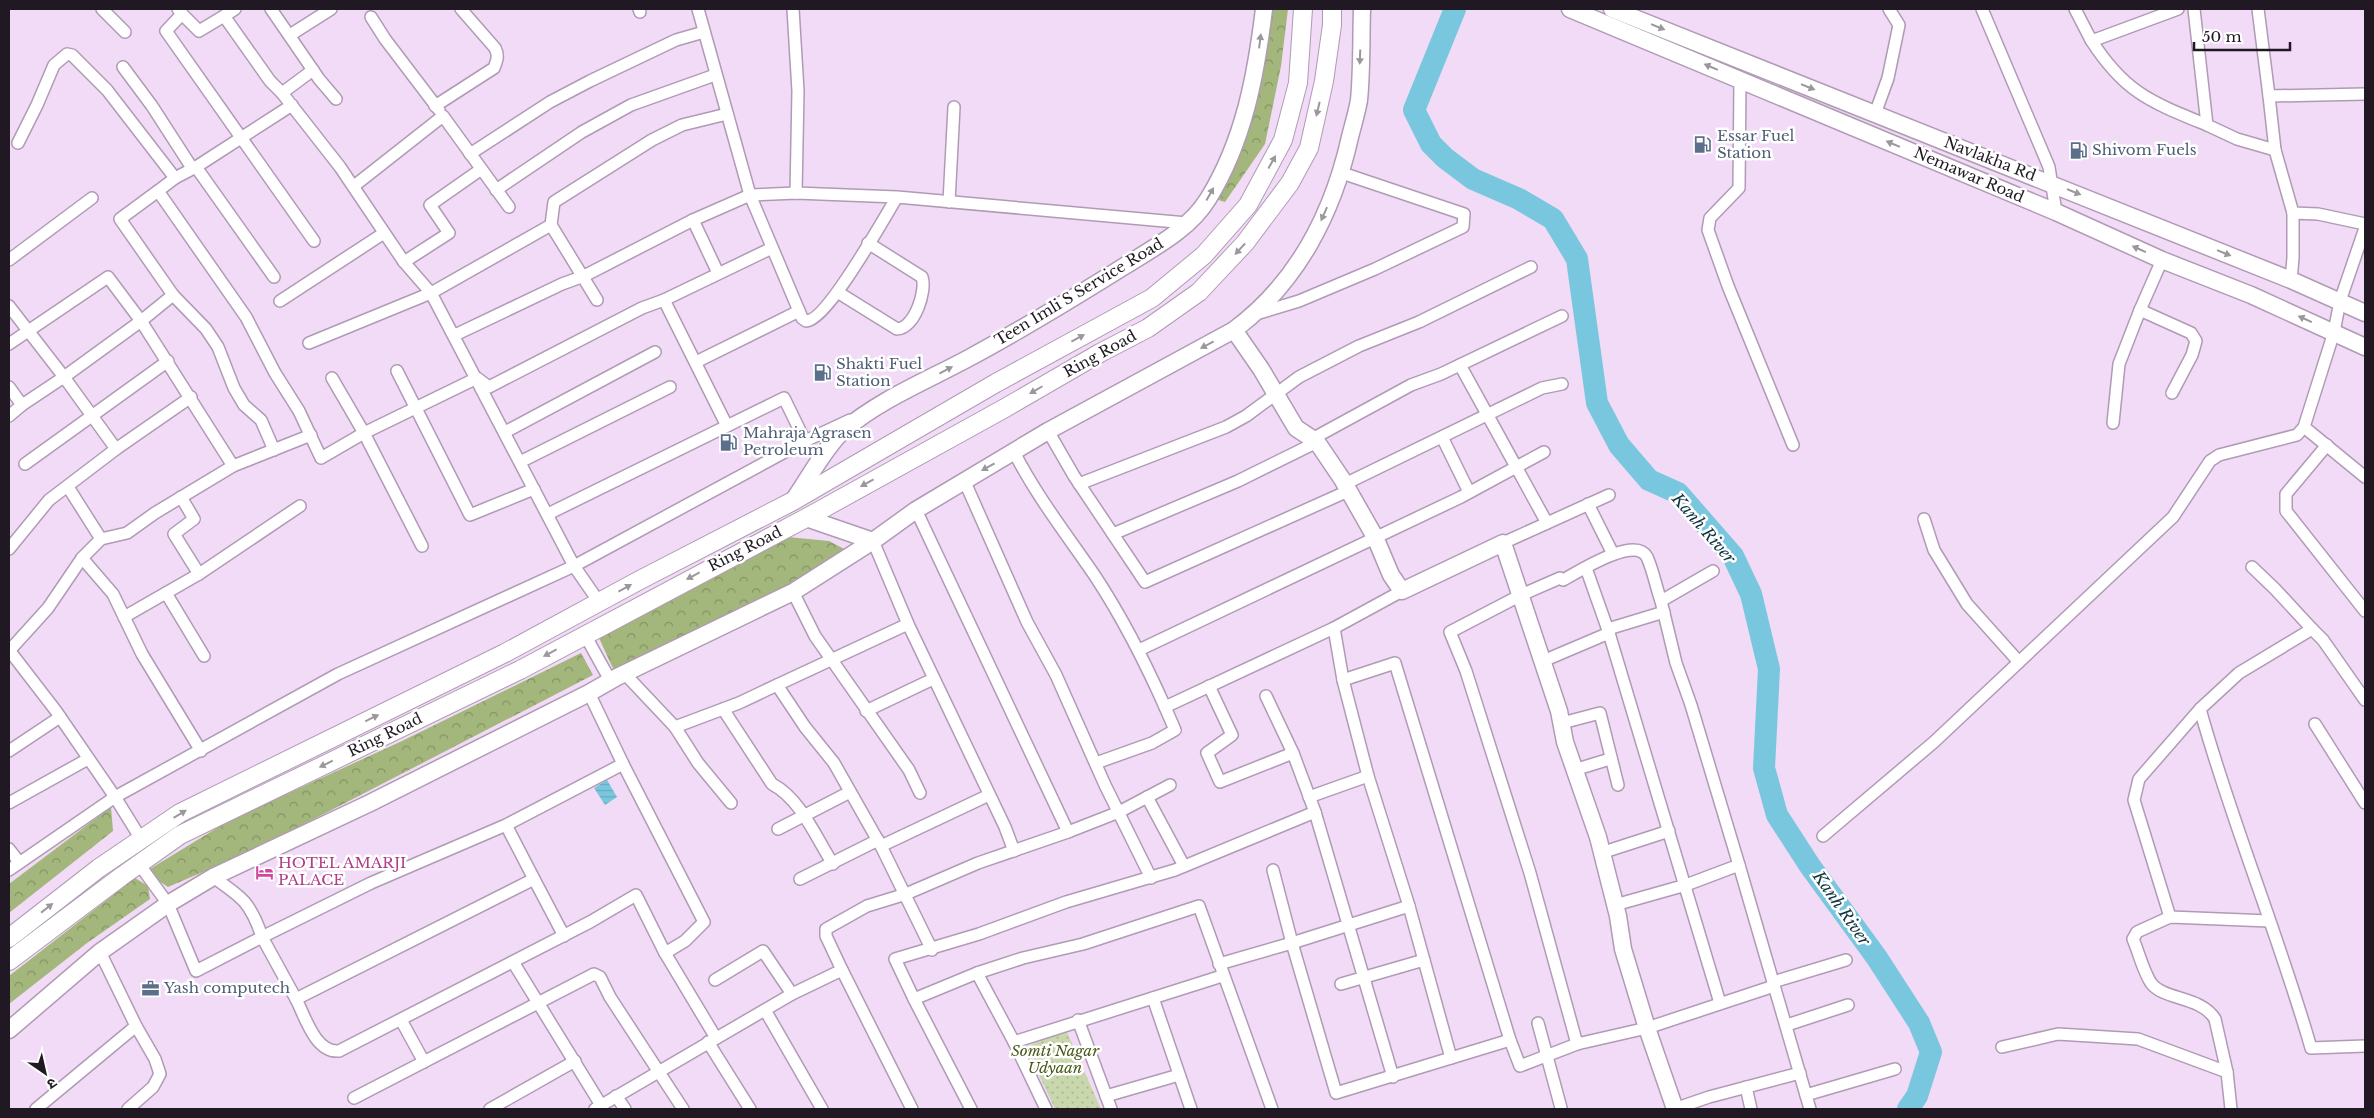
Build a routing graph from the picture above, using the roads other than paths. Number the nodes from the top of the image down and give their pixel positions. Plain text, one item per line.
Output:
1 (102, 9) edge
2 (235, 9) edge
3 (271, 9) edge
4 (331, 9) edge
5 (461, 9) edge
6 (698, 9) edge
7 (793, 9) edge
8 (1264, 9) edge
9 (1303, 9) edge
10 (1332, 9) edge
11 (1362, 9) edge
12 (1570, 9) edge
13 (1612, 9) edge
14 (1888, 9) edge
15 (1982, 9) edge
16 (2076, 9) edge
17 (2178, 9) edge
18 (2194, 9) edge
19 (2258, 9) edge
20 (180, 11) edge
21 (224, 16) junction
22 (371, 17) dead end
23 (125, 32) dead end
24 (704, 32) junction
25 (290, 35) junction
26 (2091, 40) junction
27 (123, 67) dead end
28 (313, 70) junction
29 (716, 75) junction
30 (1740, 79) junction
31 (282, 93) junction
32 (2365, 94) edge
33 (2268, 96) junction
34 (336, 99) dead end
35 (292, 105) junction
36 (435, 106) junction
37 (954, 107) dead end
38 (727, 114) junction
39 (1876, 114) junction
40 (443, 116) junction
41 (2207, 125) junction
42 (242, 138) junction
43 (18, 143) dead end
44 (2275, 150) junction
45 (470, 154) junction
46 (194, 168) junction
47 (480, 170) junction
48 (1342, 173) junction
49 (175, 178) junction
50 (2053, 184) junction
51 (354, 186) junction
52 (496, 190) junction
53 (158, 191) junction
54 (796, 193) junction
55 (750, 195) junction
56 (898, 197) junction
57 (92, 198) dead end
58 (949, 202) junction
59 (508, 207) dead end
60 (2056, 212) junction
61 (2292, 213) junction
62 (693, 220) junction
63 (1187, 223) junction
64 (2365, 224) edge
65 (551, 225) junction
66 (2365, 228) edge
67 (384, 233) junction
68 (314, 241) dead end
69 (868, 243) junction
70 (772, 248) junction
71 (9, 260) edge
72 (2162, 260) junction
73 (404, 262) junction
74 (1531, 267) dead end
75 (718, 273) junction
76 (584, 276) junction
77 (274, 277) dead end
78 (2291, 280) junction
79 (838, 292) junction
80 (431, 293) junction
81 (173, 295) junction
82 (597, 300) dead end
83 (664, 300) junction
84 (280, 301) dead end
85 (2340, 301) junction
86 (9, 306) edge
87 (2140, 310) junction
88 (798, 311) junction
89 (2365, 313) edge
90 (1254, 315) junction
91 (1562, 316) dead end
92 (141, 321) junction
93 (1234, 330) junction
94 (28, 332) junction
95 (2334, 332) junction
96 (455, 335) junction
97 (308, 343) dead end
98 (9, 344) edge
99 (2365, 347) edge
100 (655, 352) dead end
101 (168, 361) junction
102 (696, 362) junction
103 (1460, 364) junction
104 (396, 371) dead end
105 (64, 377) junction
106 (332, 378) dead end
107 (477, 378) junction
108 (1562, 384) dead end
109 (9, 387) edge
110 (670, 387) dead end
111 (2172, 393) dead end
112 (1276, 395) junction
113 (191, 397) junction
114 (22, 405) junction
115 (416, 408) junction
116 (869, 411) junction
117 (92, 414) junction
118 (1489, 414) junction
119 (9, 416) edge
120 (2113, 423) dead end
121 (727, 426) junction
122 (2304, 427) junction
123 (1048, 431) junction
124 (505, 432) junction
125 (364, 433) junction
126 (311, 435) junction
127 (1442, 437) junction
128 (805, 441) junction
129 (1314, 441) junction
130 (1793, 445) dead end
131 (2327, 446) junction
132 (116, 449) junction
133 (274, 450) junction
134 (1014, 452) junction
135 (1544, 452) dead end
136 (520, 462) junction
137 (25, 464) dead end
138 (233, 466) junction
139 (1517, 466) junction
140 (2365, 477) edge
141 (964, 480) junction
142 (1079, 484) junction
143 (1347, 487) junction
144 (68, 488) junction
145 (534, 489) junction
146 (1469, 492) junction
147 (1609, 495) dead end
148 (181, 498) junction
149 (792, 501) junction
150 (1588, 504) junction
151 (300, 506) dead end
152 (916, 510) junction
153 (548, 514) junction
154 (806, 518) junction
155 (1924, 519) dead end
156 (1547, 523) junction
157 (1113, 534) junction
158 (1375, 537) junction
159 (101, 539) junction
160 (873, 541) junction
161 (1503, 543) junction
162 (422, 546) dead end
163 (9, 549) edge
164 (1613, 554) junction
165 (82, 558) junction
166 (574, 566) junction
167 (2252, 567) dead end
168 (1586, 568) junction
169 (1713, 571) dead end
170 (199, 574) junction
171 (1402, 591) junction
172 (793, 592) junction
173 (166, 593) junction
174 (1521, 595) junction
175 (599, 602) junction
176 (1662, 607) junction
177 (2365, 611) edge
178 (124, 617) junction
179 (908, 624) junction
180 (1334, 628) junction
181 (2312, 630) junction
182 (1608, 631) junction
183 (585, 635) junction
184 (1139, 650) junction
185 (9, 651) edge
186 (204, 656) dead end
187 (831, 659) junction
188 (1543, 661) junction
189 (2019, 662) junction
190 (618, 677) junction
191 (933, 679) junction
192 (1343, 680) junction
193 (777, 685) junction
194 (1209, 686) junction
195 (589, 693) junction
196 (1266, 696) dead end
197 (2365, 700) edge
198 (1165, 706) junction
199 (722, 709) junction
200 (2200, 709) junction
201 (866, 711) junction
202 (60, 718) junction
203 (1562, 723) junction
204 (2315, 724) dead end
205 (675, 727) junction
206 (9, 751) edge
207 (201, 752) junction
208 (1293, 753) junction
209 (88, 759) junction
210 (1610, 759) junction
211 (1096, 763) junction
212 (623, 764) junction
213 (1574, 770) junction
214 (1368, 776) junction
215 (1170, 785) dead end
216 (1618, 785) dead end
217 (850, 792) junction
218 (920, 793) dead end
219 (989, 795) junction
220 (1147, 797) junction
221 (1309, 797) junction
222 (115, 798) junction
223 (731, 802) dead end
224 (9, 803) edge
225 (2365, 803) edge
226 (1119, 812) junction
227 (1315, 812) junction
228 (803, 815) junction
229 (506, 825) junction
230 (778, 829) dead end
231 (1670, 831) junction
232 (1068, 832) junction
233 (1823, 836) dead end
234 (141, 839) junction
235 (879, 843) junction
236 (9, 849) edge
237 (1014, 850) junction
238 (1601, 853) junction
239 (19, 862) junction
240 (139, 864) junction
241 (833, 864) junction
242 (1739, 864) junction
243 (1184, 866) junction
244 (9, 870) edge
245 (1273, 870) dead end
246 (214, 877) junction
247 (1151, 878) junction
248 (534, 879) junction
249 (800, 879) dead end
250 (1686, 885) junction
251 (906, 894) junction
252 (168, 904) junction
253 (1615, 905) junction
254 (1409, 906) junction
255 (2170, 917) junction
256 (2269, 921) junction
257 (1349, 927) junction
258 (564, 936) junction
259 (262, 937) junction
260 (9, 938) edge
261 (1292, 943) junction
262 (932, 950) junction
263 (100, 952) junction
264 (665, 953) junction
265 (1424, 960) junction
266 (1846, 960) dead end
267 (9, 961) edge
268 (513, 962) junction
269 (1219, 964) junction
270 (842, 970) junction
271 (977, 973) junction
272 (1222, 976) junction
273 (1362, 976) junction
274 (715, 980) dead end
275 (1341, 984) dead end
276 (1774, 984) junction
277 (792, 994) junction
278 (1153, 998) junction
279 (296, 999) junction
280 (914, 999) junction
281 (539, 1003) junction
282 (1720, 1003) junction
283 (1848, 1005) dead end
284 (765, 1010) junction
285 (401, 1020) junction
286 (1078, 1020) junction
287 (1538, 1022) dead end
288 (1787, 1025) junction
289 (136, 1026) junction
290 (1647, 1028) junction
291 (9, 1030) edge
292 (712, 1040) junction
293 (1510, 1040) junction
294 (1014, 1042) junction
295 (1577, 1044) junction
296 (2365, 1046) edge
297 (2002, 1047) dead end
298 (1547, 1056) junction
299 (1451, 1058) junction
300 (575, 1061) junction
301 (424, 1062) junction
302 (1895, 1069) dead end
303 (658, 1072) junction
304 (2227, 1072) junction
305 (1800, 1073) junction
306 (1179, 1075) junction
307 (1393, 1076) junction
308 (1746, 1088) junction
309 (1806, 1095) junction
310 (616, 1096) junction
311 (1106, 1096) junction
312 (354, 1098) dead end
313 (598, 1107) edge
314 (36, 1109) edge
315 (128, 1109) edge
316 (490, 1109) edge
317 (625, 1109) edge
318 (683, 1109) edge
319 (750, 1109) edge
320 (822, 1109) edge
321 (912, 1109) edge
322 (971, 1109) edge
323 (1046, 1109) edge
324 (1111, 1109) edge
325 (1191, 1109) edge
326 (1272, 1109) edge
327 (1560, 1109) edge
328 (1675, 1109) edge
329 (1751, 1109) edge
330 (1810, 1109) edge
331 (2231, 1109) edge

1 - 23 street
2 - 21 street
3 - 25 street
4 - 25 street
5 - 36 street
6 - 24 street
7 - 54 street
63 -> 8 street, Teen Imli S Service Road
149 -> 9 main road, Ring Road
10 -> 154 main road, Ring Road
11 -> 48 street
30 -> 12 street, Nemawar Road
13 -> 39 street, Navlakha Rd
14 - 39 street
15 - 50 street
16 - 26 street
17 - 26 street
18 - 41 street
19 - 33 street
20 - 21 street
20 - 42 street
21 - 31 street
22 - 36 street
24 - 29 street
24 - 45 street
25 - 28 street
26 - 41 street
27 - 46 street
28 - 31 street
28 - 34 street
29 - 38 street
29 - 52 street
60 -> 30 street, Nemawar Road
30 - 130 street
31 - 35 street
32 - 33 street
33 - 44 street
35 - 42 street
35 - 51 street
36 - 40 street
37 - 58 street
38 - 55 street
38 - 65 street
39 - 50 street, Navlakha Rd
40 - 45 street
40 - 51 street
41 - 44 street
42 - 46 street
42 - 68 street
43 - 49 street
44 - 61 street
45 - 47 street
46 - 49 street
46 - 77 street
47 - 52 street
47 - 73 street
48 -> 90 street
48 - 90 street
49 - 53 street
50 - 60 street
50 -> 78 street, Navlakha Rd
51 - 67 street
52 - 59 street
53 - 81 street
53 - 126 street
54 - 55 street
54 - 56 street
55 - 62 street
55 - 70 street
56 - 58 street
56 - 69 street
57 - 71 street
58 - 63 street
72 -> 60 street, Nemawar Road
61 - 64 street
61 - 78 street
62 - 75 street
62 - 76 street
116 -> 63 street, Teen Imli S Service Road
65 - 76 street
65 - 80 street
66 - 85 street
67 - 73 street
67 - 84 street
69 - 79 street
69 - 79 street
70 - 75 street
70 - 88 street
72 - 87 street
95 -> 72 street, Nemawar Road
73 - 80 street
74 - 112 street
75 - 83 street
76 - 82 street
76 - 96 street
78 - 85 street, Navlakha Rd
79 - 88 street
80 - 96 street
80 - 97 street
81 - 92 street
81 - 133 street
83 - 102 street
83 - 107 street
85 - 89 street, Navlakha Rd
85 - 95 street
86 - 94 street
87 - 111 street
87 - 120 street
88 - 102 street
90 - 93 street
91 - 103 street
92 - 94 street
92 - 101 street
92 - 105 street
93 - 112 street
93 -> 123 street
94 - 98 street
94 - 105 street
95 - 99 street, Nemawar Road
95 - 122 street
96 - 107 street
100 - 124 street
101 - 113 street
101 - 117 street
102 - 121 street
103 - 118 street
103 - 129 street
104 - 115 street
105 - 114 street
105 - 117 street
106 - 125 street
107 - 115 street
107 - 124 street
108 - 118 street
109 - 114 street
110 - 136 street
112 - 129 street
112 - 142 street
113 - 132 street
113 - 138 street
114 - 119 street
115 - 125 street
115 - 145 street
116 - 128 street
116 - 149 street, Teen Imli S Service Road
117 - 132 street
117 - 137 street
118 - 127 street
118 - 139 street
121 - 128 street
121 - 153 street
122 - 131 street
122 - 189 street
123 - 134 street
123 - 142 street
124 - 136 street
125 - 126 street
125 - 162 street
126 - 133 street
127 - 143 street
127 - 146 street
128 - 166 street
129 - 143 street
129 - 157 street
131 - 140 street
131 - 177 street
132 - 144 street
133 - 138 street
134 -> 141 street
134 - 184 street
135 - 139 street
136 - 145 street
138 - 148 street
139 - 146 street
139 - 156 street
141 - 152 street
141 - 211 street
142 - 157 street
143 - 157 street
143 - 158 street
144 - 159 street
144 - 163 street
145 - 153 street
146 - 158 street
147 - 150 street
148 - 159 street
148 - 170 street
175 -> 149 main road, Ring Road
150 - 156 street
150 - 164 street
151 - 170 street
152 - 160 street
152 - 232 street
153 - 166 street
154 - 160 street
154 -> 183 main road, Ring Road
155 - 189 street
156 - 161 street
158 - 171 street
158 - 184 street
159 - 165 street
160 - 172 street
160 - 179 street
161 - 171 street
161 - 174 street
164 - 168 street
164 - 176 street
165 - 178 street
165 - 185 street
166 - 175 street
166 - 207 street
167 - 181 street
168 - 174 street
168 - 182 street
169 - 176 street
170 - 173 street
171 - 180 street
172 - 187 street
172 - 190 street
173 - 178 street
173 - 186 street
174 - 188 street
174 - 295 street
234 -> 175 main road, Ring Road
176 - 182 street
176 - 242 street
178 - 207 street
179 - 187 street
179 - 191 street
180 - 192 street
180 - 194 street
181 - 197 street
181 - 200 street
182 - 188 street
182 - 231 street
183 - 190 street
183 -> 240 main road, Ring Road
184 - 198 street
185 - 202 street
187 - 193 street
187 - 201 street
188 - 203 street
189 - 233 street
190 - 195 street
190 - 205 street
191 - 201 street
191 - 219 street
192 - 214 street
192 - 293 street
193 - 199 street
193 - 217 street
194 - 198 street
194 - 208 street
195 - 212 street
195 - 246 street
196 - 208 street
198 - 211 street
199 - 205 street
199 - 228 street
200 - 255 street
200 - 256 street
201 - 218 street
202 - 206 street
202 - 209 street
203 - 210 street
203 - 213 street
204 - 225 street
205 - 223 street
207 - 222 street
208 - 221 street
209 - 222 street
209 - 224 street
210 - 213 street
210 - 216 street
211 - 226 street
212 - 229 street
212 - 264 street
213 - 238 street
214 - 221 street
214 - 254 street
215 - 220 street
217 - 228 street
217 - 235 street
219 - 235 street
219 - 237 street
220 - 226 street
220 - 243 street
221 - 227 street
222 - 234 street
222 - 239 street
226 - 232 street
226 - 247 street
227 - 243 street
227 - 257 street
228 - 230 street
228 - 241 street
229 - 248 street
229 - 259 street
231 - 238 street
231 - 250 street
232 - 237 street
260 -> 234 main road, Ring Road
235 - 241 street
235 - 251 street
236 - 239 street
237 - 251 street
238 - 253 street
239 - 244 street
240 - 252 street
240 - 267 main road, Ring Road
241 - 249 street
242 - 250 street
242 - 276 street
243 - 247 street
245 - 261 street
246 - 252 street
246 - 259 street
247 - 262 street
248 - 258 street
248 - 279 street
250 - 253 street
250 - 282 street
251 - 262 street
251 - 270 street
252 - 259 street
252 - 263 street
253 - 290 street
254 - 257 street
254 - 265 street
255 - 256 street
255 - 304 street
256 - 296 street
257 - 261 street
257 - 273 street
258 - 264 street
258 - 268 street
259 - 279 street
261 - 269 street
261 - 307 street
262 - 280 street
263 - 289 street
263 - 291 street
264 - 292 street
265 - 273 street
265 - 299 street
266 - 276 street
268 - 281 street
268 - 285 street
269 - 271 street
269 - 272 street
270 - 277 street
270 - 321 street
271 - 280 street
271 - 294 street
272 - 278 street
272 - 326 street
273 - 275 street
273 - 307 street
274 - 277 street
276 - 282 street
276 - 288 street
277 - 284 street
278 - 286 street
278 - 306 street
279 - 285 street
280 - 322 street
281 - 300 street
281 - 301 street
281 - 303 street
282 - 290 street
283 - 288 street
284 - 292 street
284 - 320 street
285 - 301 street
286 - 294 street
286 - 311 street
287 - 298 street
288 - 305 street
289 - 314 street
289 - 315 street
290 - 295 street
290 - 328 street
292 - 303 street
292 - 319 street
293 - 298 street
293 - 299 street
294 - 323 street
295 - 298 street
297 - 304 street
298 - 327 street
299 - 307 street
300 - 313 street
300 - 316 street
301 - 312 street
302 - 309 street
303 - 310 street
303 - 318 street
304 - 331 street
305 - 308 street
305 - 309 street
306 - 311 street
306 - 325 street
308 - 328 street
308 - 329 street
309 - 330 street
310 - 313 street
310 - 317 street
311 - 324 street

